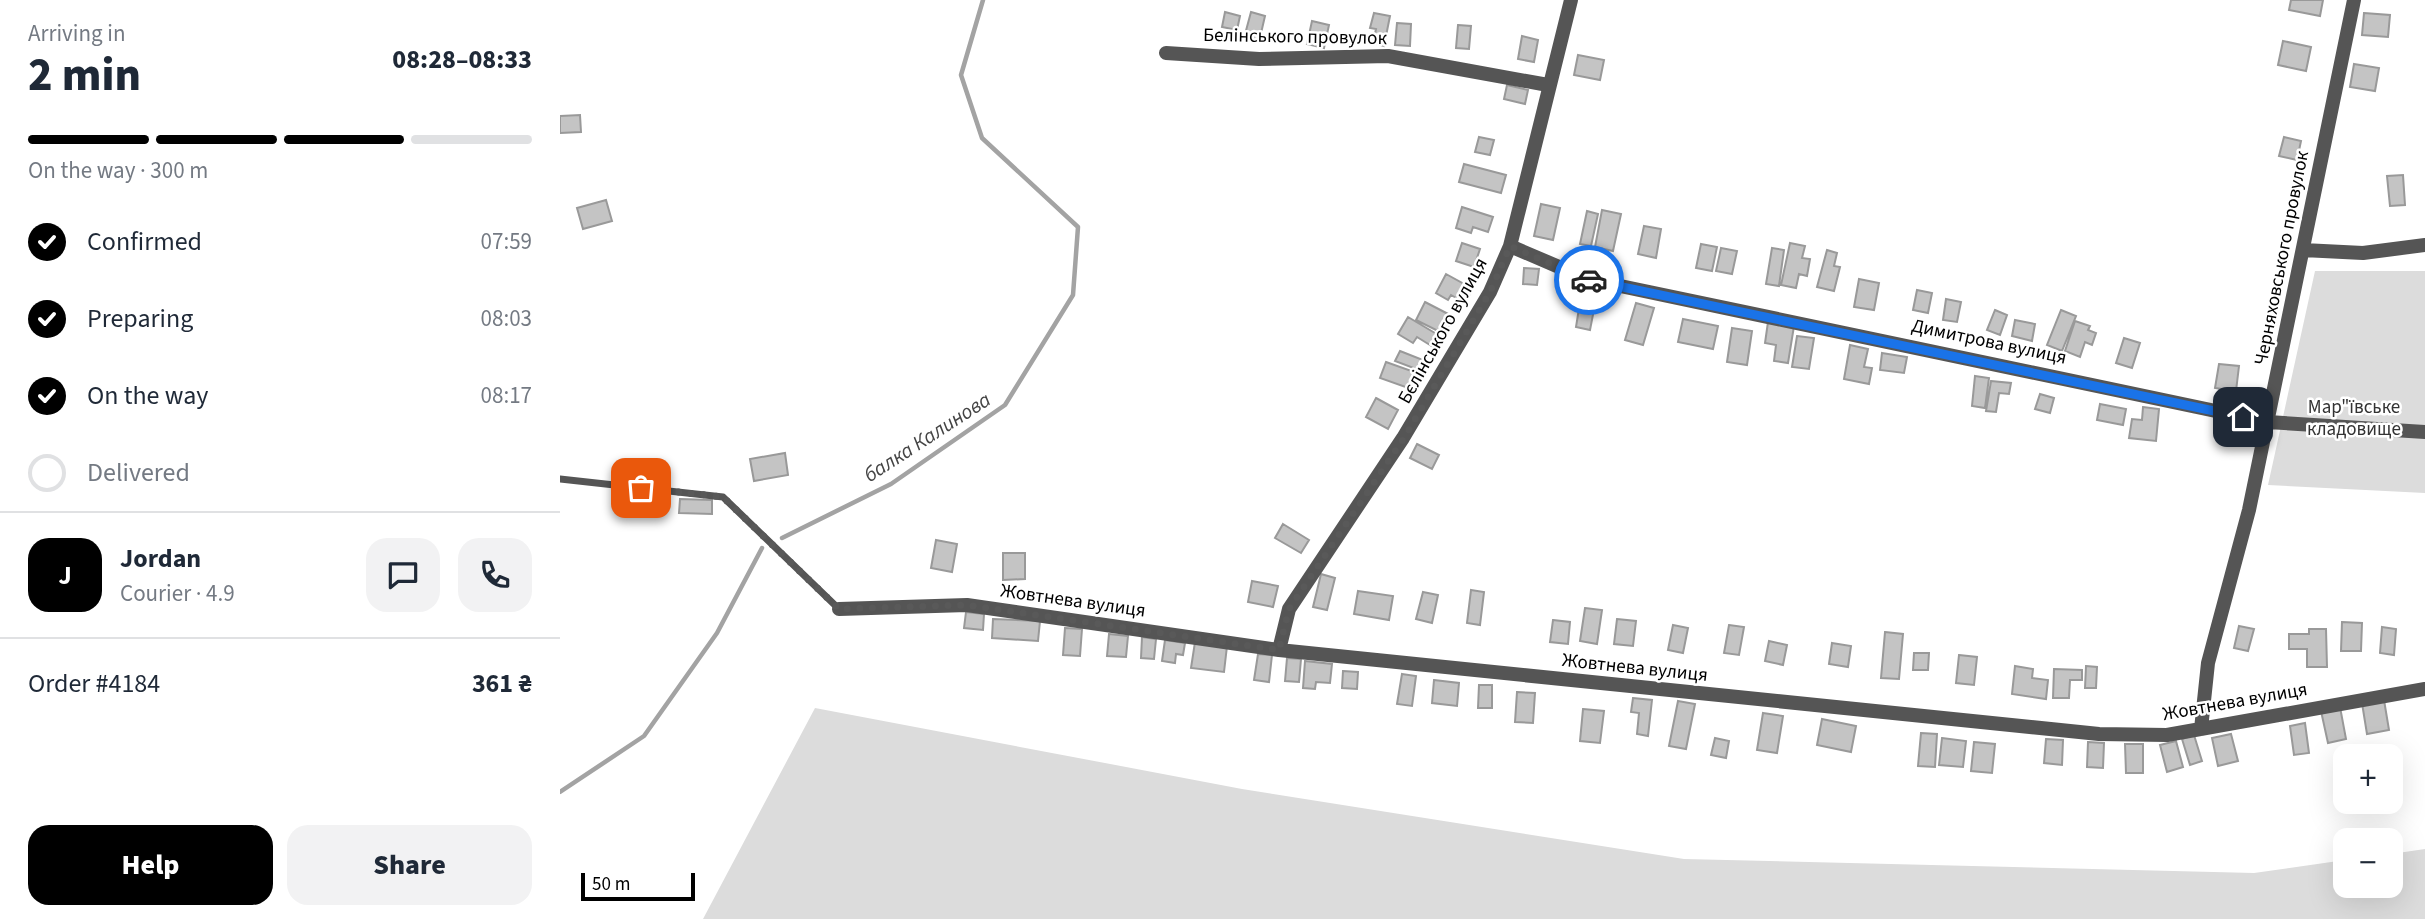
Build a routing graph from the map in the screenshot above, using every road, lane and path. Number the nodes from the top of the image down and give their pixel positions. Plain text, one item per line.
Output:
1 (1571, 0) edge
2 (2354, 0) edge
3 (1166, 53) dead end
4 (1548, 85) junction
5 (2425, 245) edge
6 (1510, 246) junction
7 (2303, 250) junction
8 (2268, 422) junction
9 (2425, 432) edge
10 (560, 479) edge
11 (839, 609) joint
12 (1279, 650) junction
13 (2425, 689) edge
14 (2201, 729) junction

1 - 4 street, Бєлінського вулиця
2 - 7 street, Черняховського провулок
3 - 4 street, Белінського провулок
4 - 6 street, Бєлінського вулиця
5 - 7 street
6 - 8 street, Димитрова вулиця
6 - 12 street, Бєлінського вулиця
7 - 8 street, Черняховського провулок
8 - 9 street, Димитрова вулиця
8 - 14 street, Черняховського провулок
10 - 11 lane
11 - 12 street, Жовтнева вулиця
12 - 14 street, Жовтнева вулиця
13 - 14 street, Жовтнева вулиця

